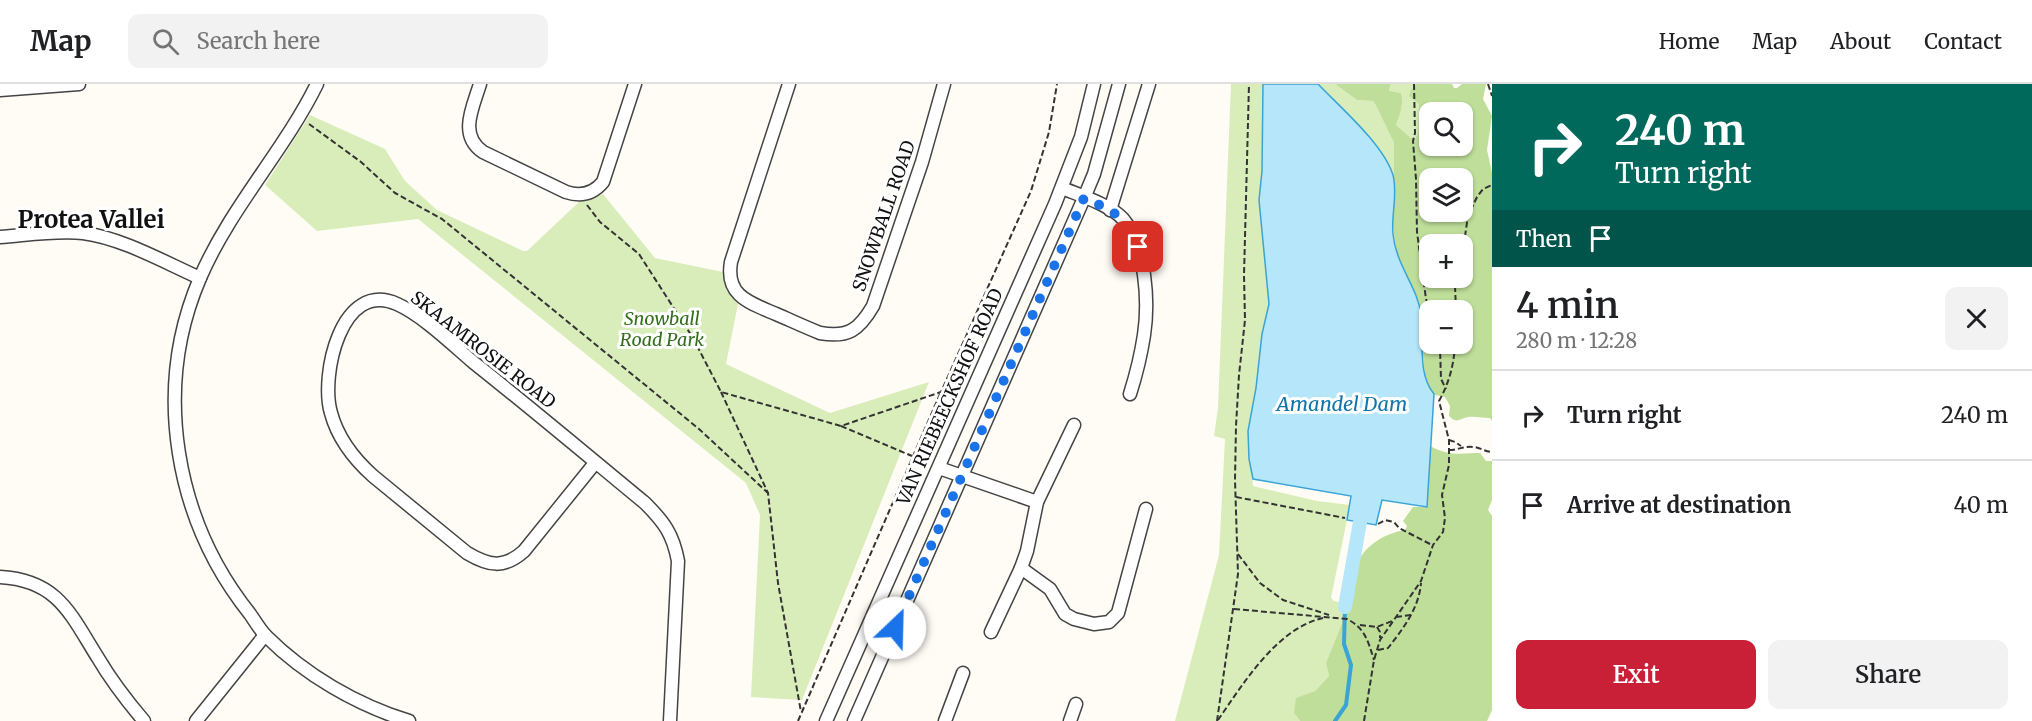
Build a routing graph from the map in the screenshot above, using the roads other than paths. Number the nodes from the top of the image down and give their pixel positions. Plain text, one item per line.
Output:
1 (79, 84) edge
2 (317, 84) edge
3 (480, 84) edge
4 (635, 84) edge
5 (789, 84) edge
6 (944, 84) edge
7 (1094, 84) edge
8 (1119, 84) edge
9 (1149, 84) edge
10 (0, 90) edge
11 (1062, 188) junction
12 (1084, 198) junction
13 (1110, 210) junction
14 (0, 237) edge
15 (200, 278) junction
16 (1130, 394) dead end
17 (1074, 425) dead end
18 (595, 463) junction
19 (939, 468) junction
20 (962, 477) junction
21 (1037, 502) junction
22 (1146, 509) dead end
23 (1021, 568) junction
24 (0, 578) edge
25 (991, 633) dead end
26 (265, 635) junction
27 (963, 673) dead end
28 (1076, 704) dead end
29 (144, 721) edge
30 (196, 721) edge
31 (409, 721) edge
32 (670, 721) edge
33 (826, 721) edge
34 (854, 721) edge
35 (945, 721) edge
36 (1070, 721) edge

1 - 10 street
2 - 15 street
3 - 4 street
5 - 6 street, SNOWBALL ROAD
7 - 11 street, VAN RIEBEECKSHOF ROAD
8 - 12 street
9 - 13 street
11 - 12 street
11 - 19 street, VAN RIEBEECKSHOF ROAD
12 - 13 street
12 - 20 street
13 - 16 street
14 - 15 street
15 - 26 street
17 - 21 street
18 - 18 street, SKAAMROSIE ROAD
18 - 32 street, SKAAMROSIE ROAD
19 - 20 street
19 - 33 street, VAN RIEBEECKSHOF ROAD
20 - 21 street
20 - 34 street
21 - 23 street
22 - 23 street
23 - 25 street
24 - 29 street
26 - 30 street
26 - 31 street
27 - 35 street
28 - 36 street

